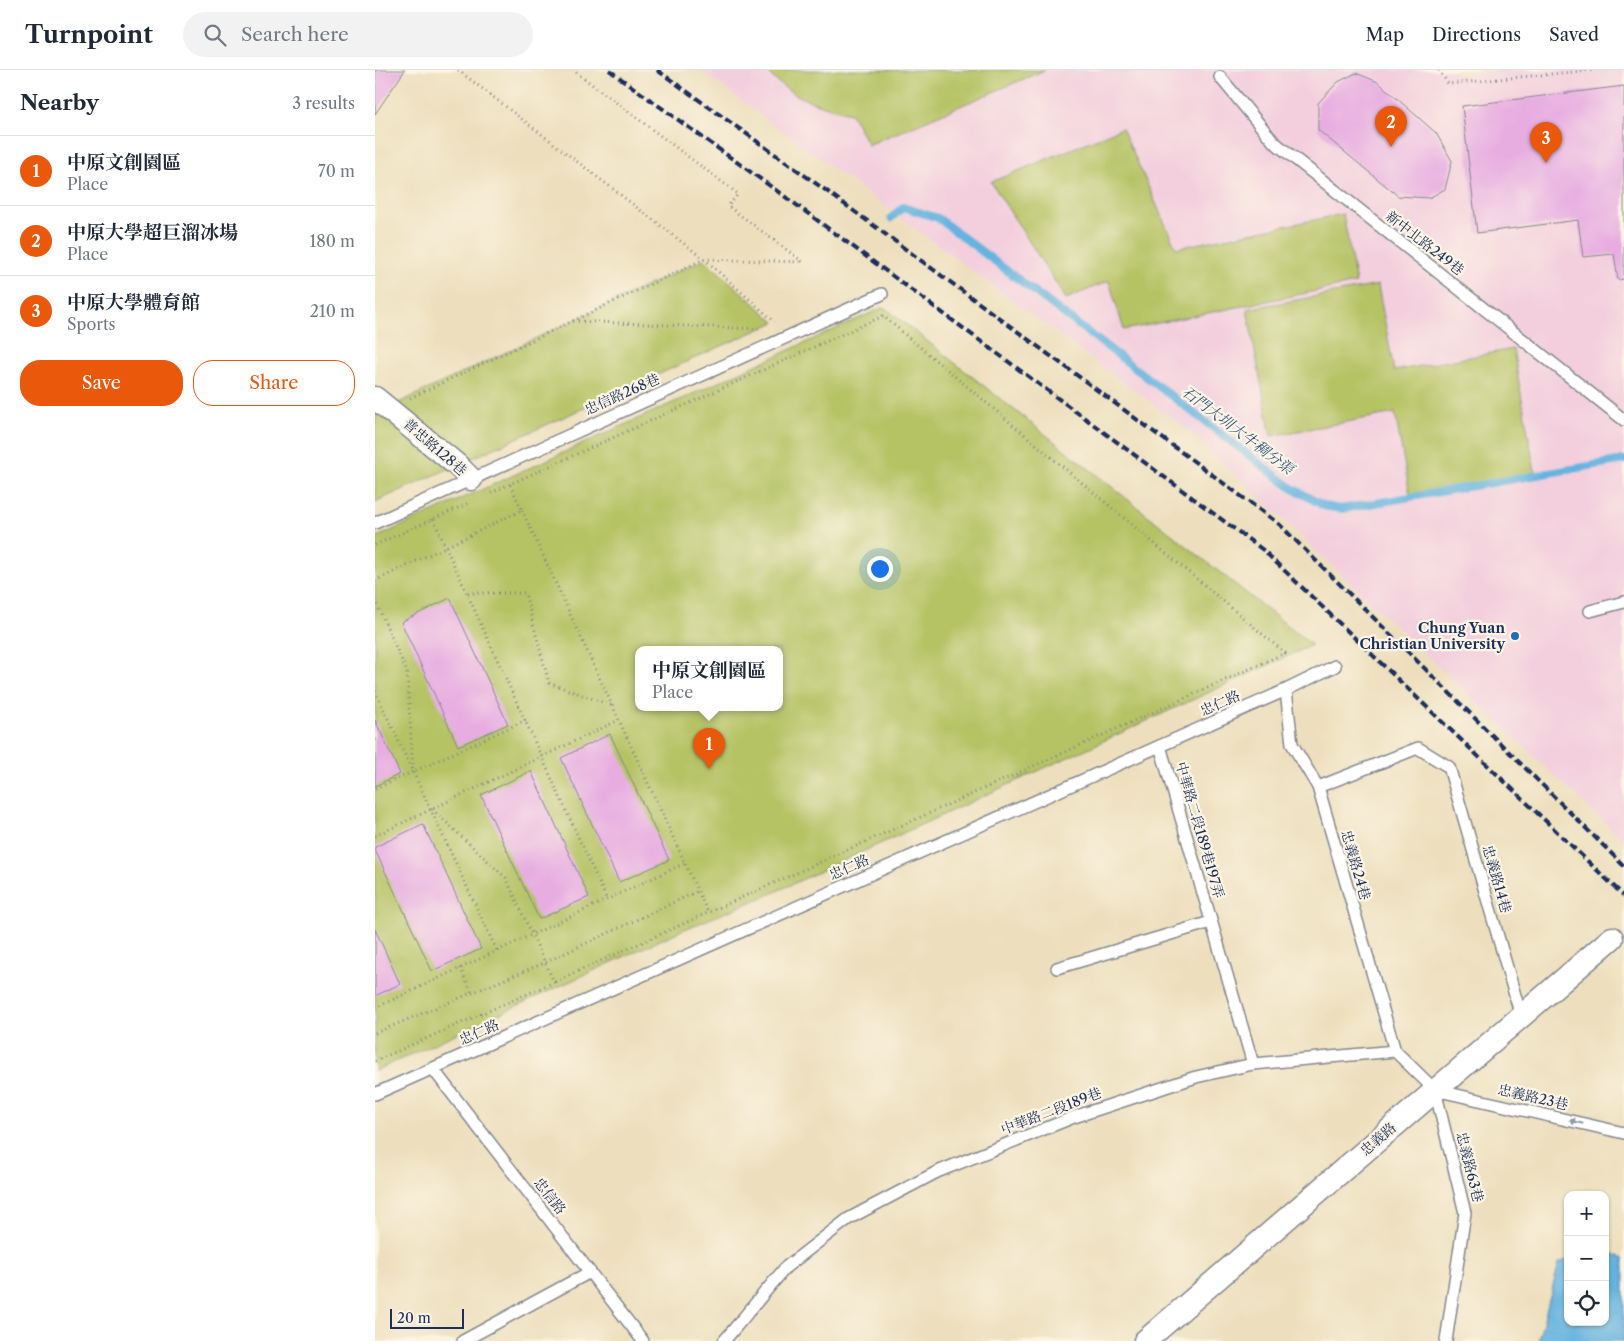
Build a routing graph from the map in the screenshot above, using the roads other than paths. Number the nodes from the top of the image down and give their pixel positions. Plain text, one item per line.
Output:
1 (1220, 77) dead end
2 (882, 294) dead end
3 (382, 403) edge
4 (1624, 420) edge
5 (477, 492) junction
6 (375, 523) edge
7 (1624, 602) edge
8 (1590, 610) dead end
9 (1335, 666) dead end
10 (1286, 690) junction
11 (1160, 746) junction
12 (1318, 787) junction
13 (1211, 922) junction
14 (1612, 938) dead end
15 (1057, 968) dead end
16 (1521, 1016) junction
17 (1395, 1051) junction
18 (1253, 1064) junction
19 (433, 1069) junction
20 (1435, 1090) junction
21 (375, 1094) edge
22 (1624, 1133) edge
23 (590, 1272) junction
24 (463, 1341) edge
25 (643, 1341) edge
26 (724, 1341) edge
27 (1145, 1341) edge
28 (1446, 1341) edge

1 - 4 lane, 新中北路249巷
2 - 5 lane, 忠信路268巷
3 - 5 street, 普忠路128巷
5 - 6 lane, 忠信路268巷
7 - 8 lane
9 - 10 lane, 忠仁路
10 - 11 lane, 忠仁路
10 - 12 lane, 忠義路24巷
11 - 13 lane, 中華路二段189巷197弄
11 - 19 lane, 忠仁路
12 - 16 lane, 忠義路14巷
12 - 17 lane, 忠義路24巷
13 - 15 lane
13 - 18 lane, 中華路二段189巷197弄
14 - 16 street, 忠義路
16 - 20 street, 忠義路
17 - 18 lane, 中華路二段189巷
17 - 20 lane
18 - 26 lane, 中華路二段189巷
19 - 21 lane, 忠仁路
19 - 23 lane, 忠信路
22 -> 20 lane, 忠義路23巷
20 - 27 street, 忠義路
20 - 28 lane, 忠義路63巷
23 - 24 lane
23 - 25 lane, 忠信路

